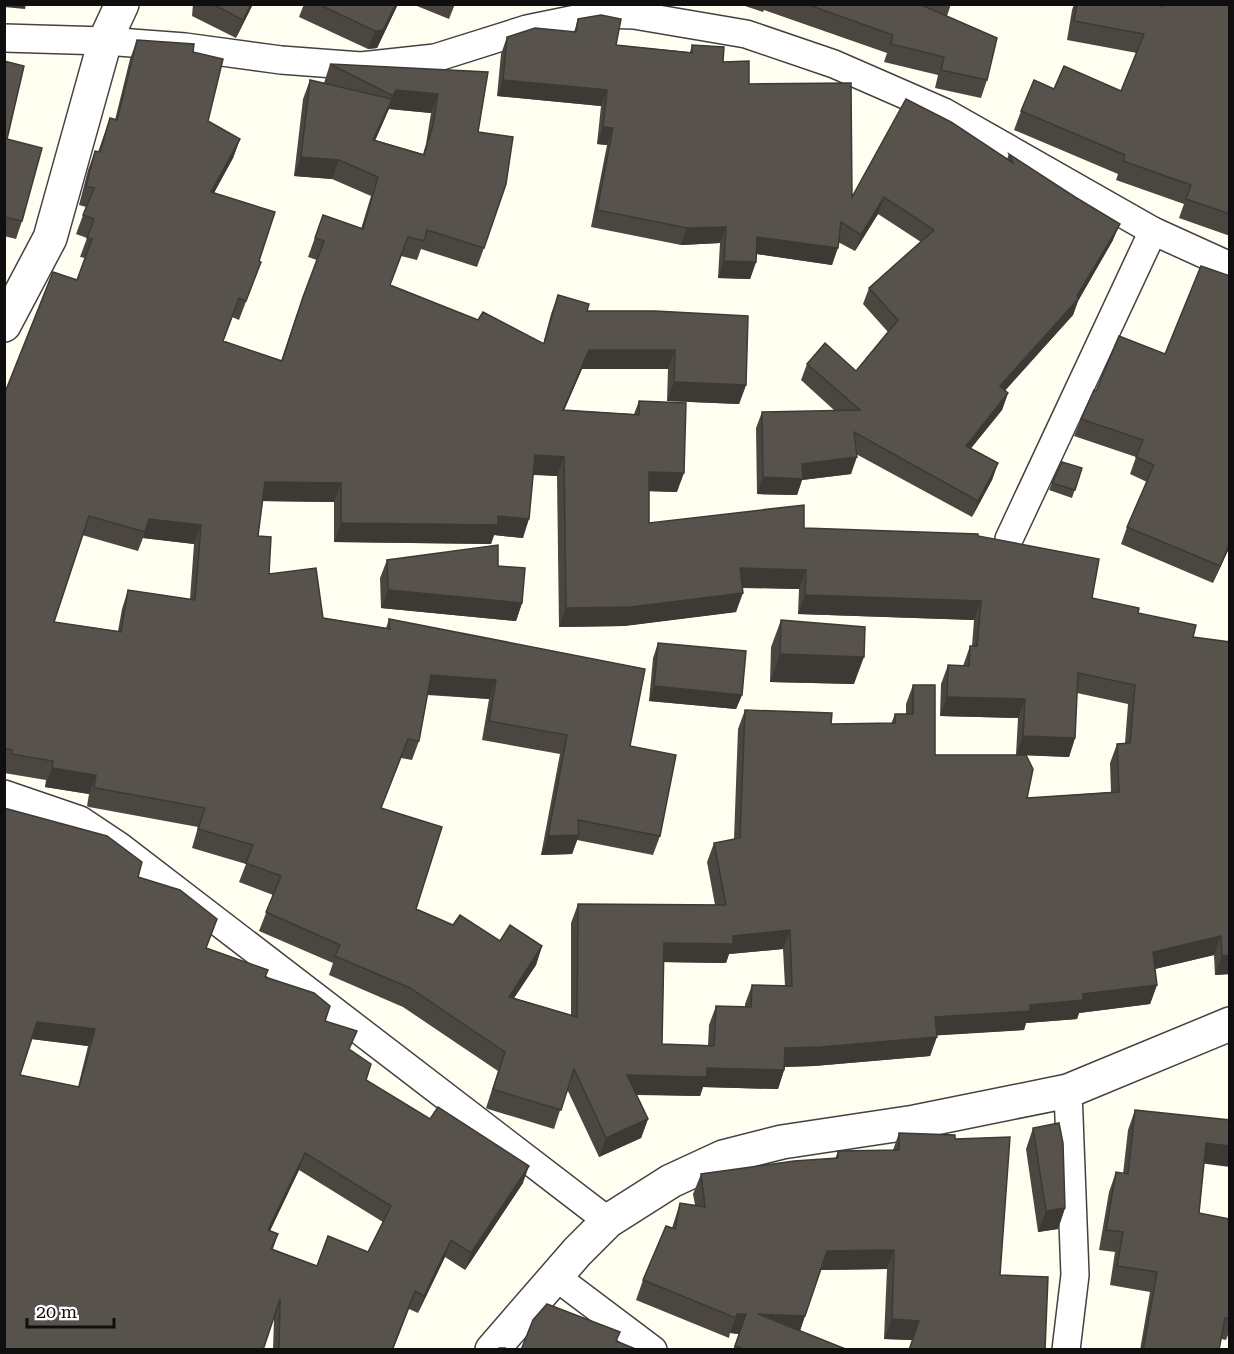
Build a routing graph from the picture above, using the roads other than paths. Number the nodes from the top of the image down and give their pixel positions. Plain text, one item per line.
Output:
1 (122, 4) edge
2 (600, 9) edge
3 (4, 38) edge
4 (105, 41) junction
5 (1153, 231) junction
6 (1230, 266) edge
7 (4, 325) edge
8 (1009, 539) edge
9 (4, 795) edge
10 (1230, 1024) edge
11 (1068, 1091) junction
12 (608, 1221) junction
13 (556, 1277) junction
14 (492, 1350) edge
15 (653, 1350) edge
16 (1066, 1350) edge

1 - 4 street
2 - 4 street
2 - 5 street
3 - 4 street
4 - 7 street
5 - 6 street
5 - 8 street
9 - 12 street
10 - 11 street
11 - 12 street
11 - 16 street
12 - 13 street
13 - 14 street
13 - 15 street

